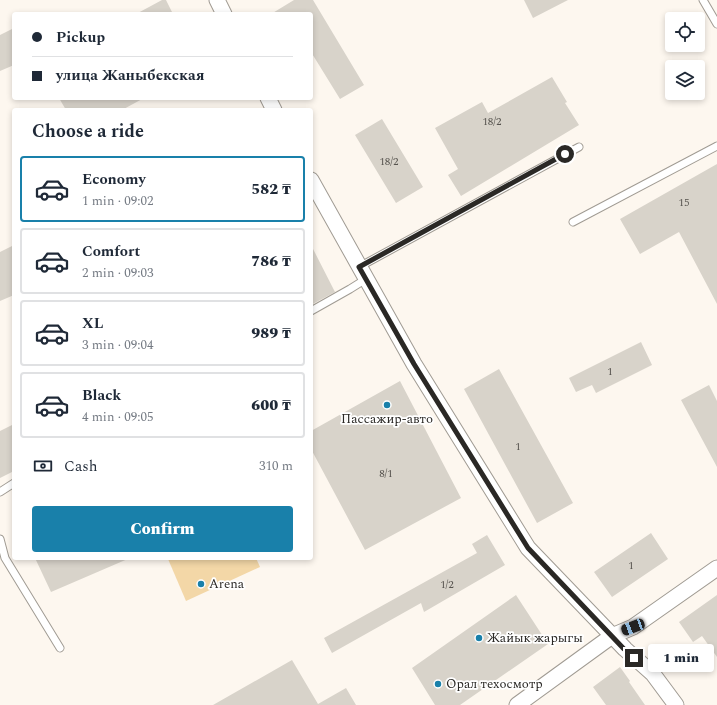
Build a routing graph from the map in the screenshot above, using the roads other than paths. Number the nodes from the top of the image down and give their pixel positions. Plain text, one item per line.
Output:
1 (217, 0) edge
2 (703, 0) edge
3 (223, 12) edge
4 (717, 24) edge
5 (717, 146) edge
6 (579, 147) dead end
7 (313, 184) edge
8 (574, 222) dead end
9 (363, 273) junction
10 (313, 310) edge
11 (12, 484) edge
12 (0, 492) edge
13 (0, 539) edge
14 (717, 568) edge
15 (612, 636) junction
16 (60, 648) dead end
17 (517, 705) edge
18 (676, 705) edge

1 - 3 street
2 - 4 lane
5 - 8 lane
6 - 9 lane
7 - 9 street
9 - 10 lane
9 - 15 street
11 - 12 lane
13 - 16 lane
14 - 15 street
15 - 17 street
15 - 18 street

